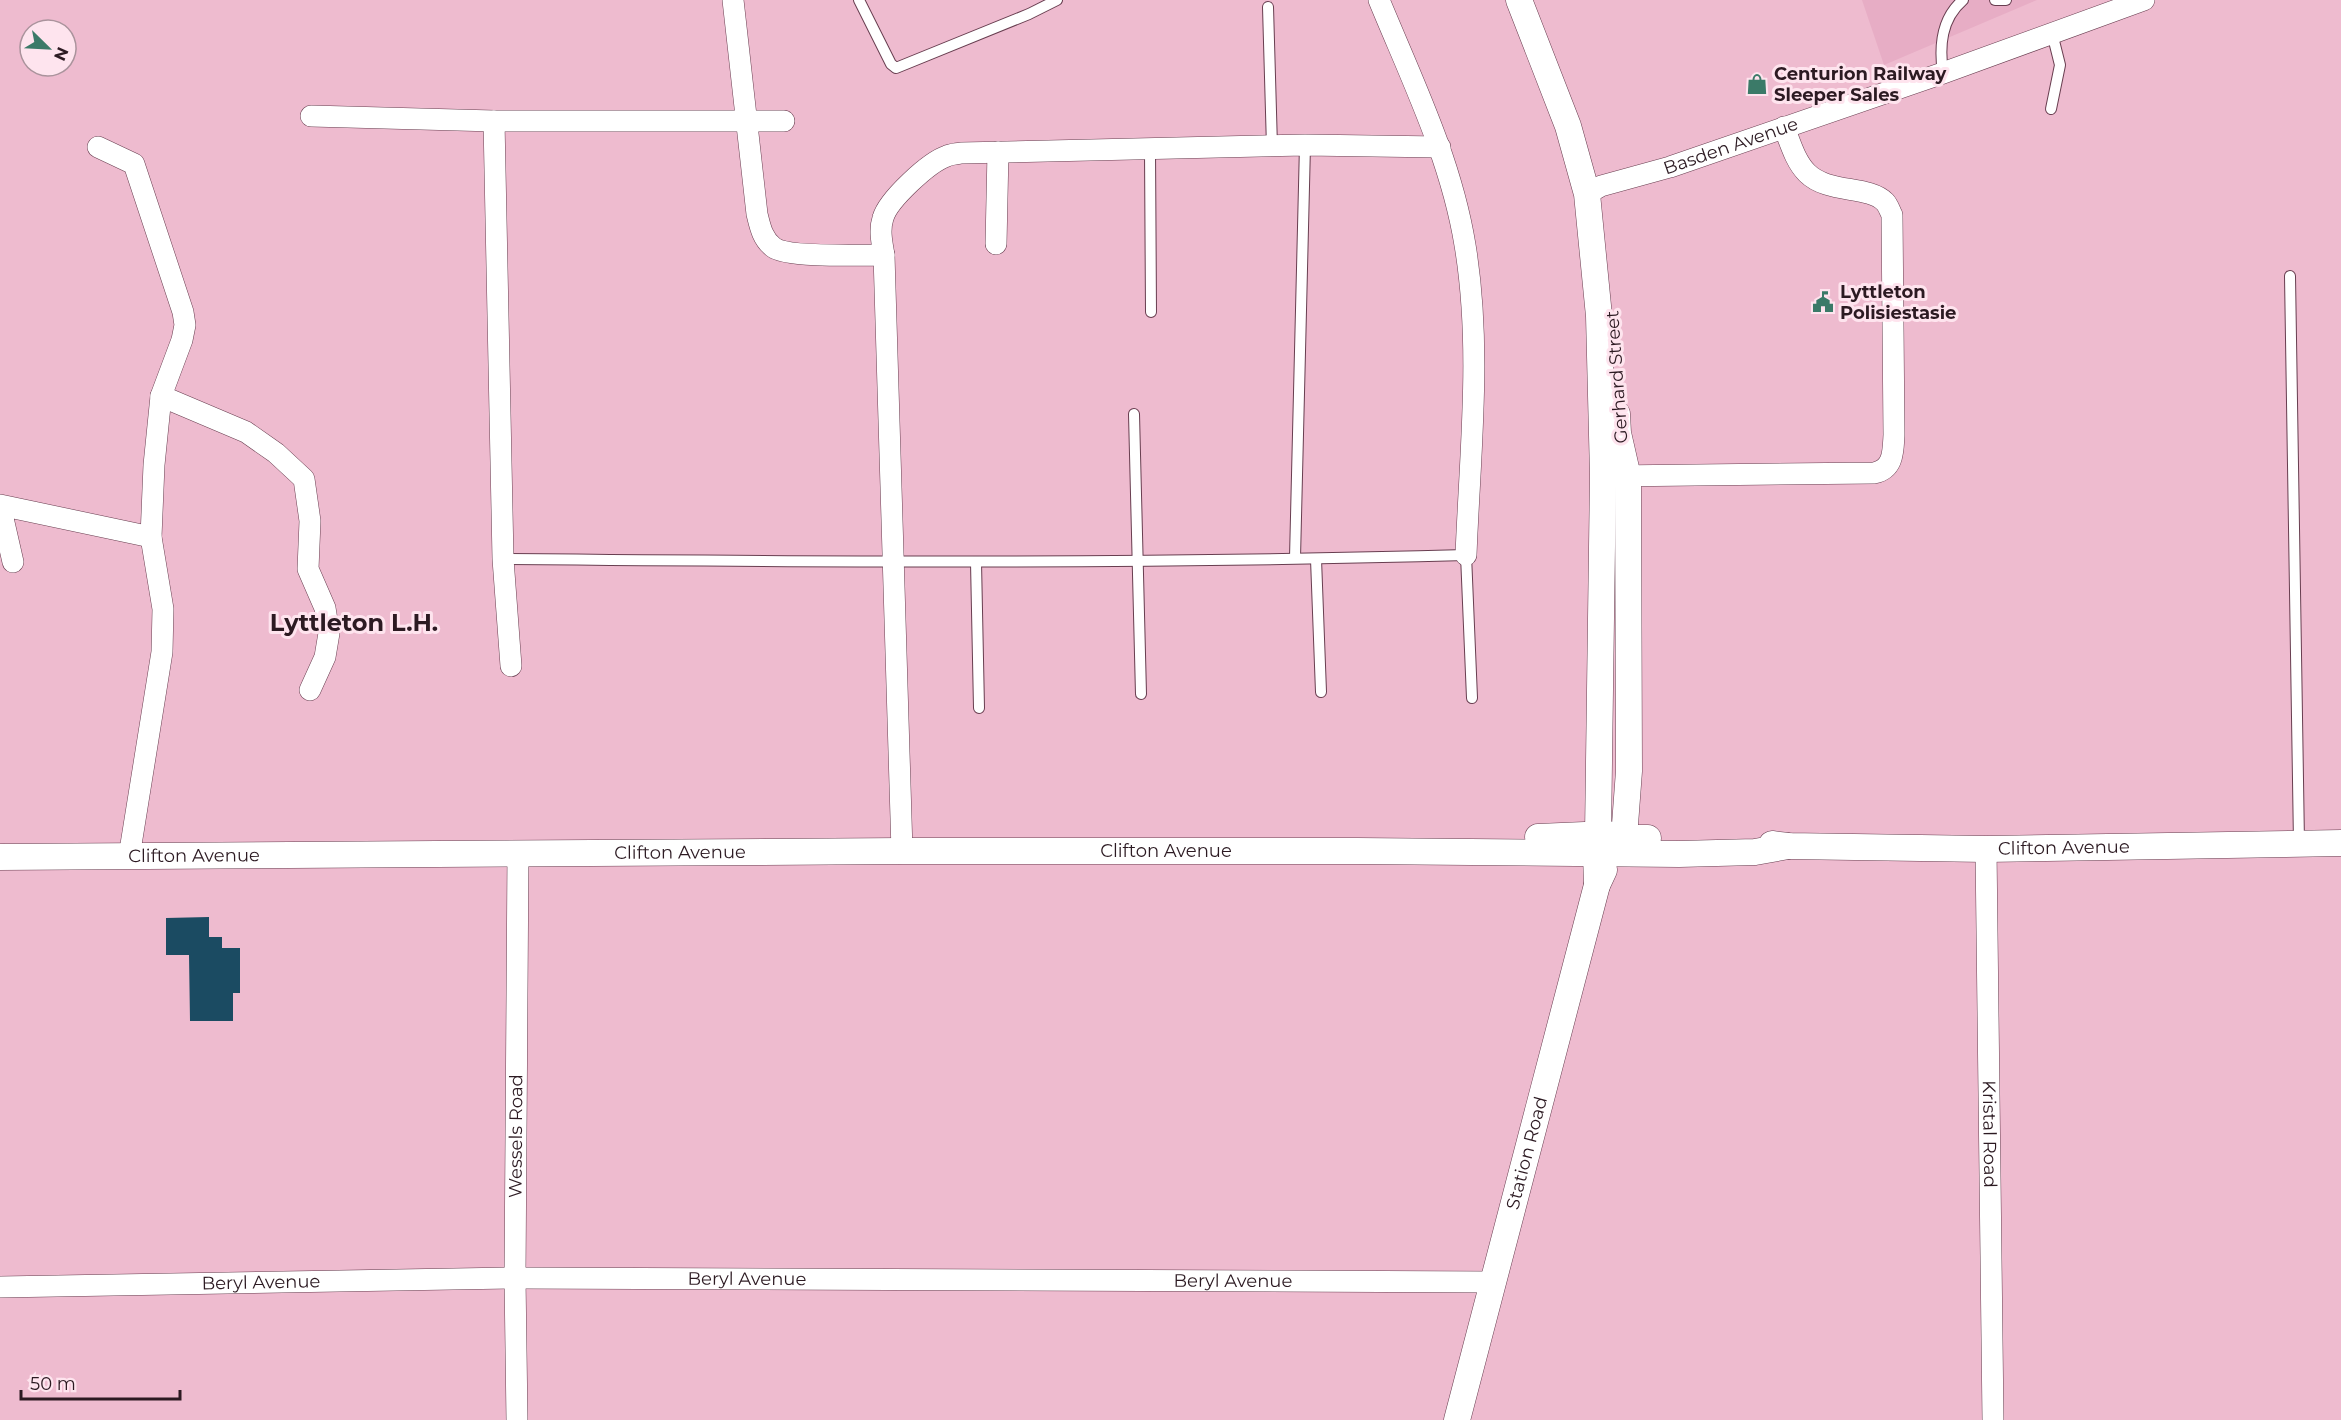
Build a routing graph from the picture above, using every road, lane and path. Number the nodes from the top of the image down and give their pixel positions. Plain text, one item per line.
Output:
1 (733, 0) edge
2 (859, 0) edge
3 (1057, 0) edge
4 (1379, 0) edge
5 (1519, 0) edge
6 (1530, 0) edge
7 (1963, 0) edge
8 (1995, 0) edge
9 (2006, 0) edge
10 (2144, 0) edge
11 (1268, 6) dead end
12 (2052, 33) junction
13 (1943, 73) junction
14 (2051, 109) dead end
15 (311, 116) dead end
16 (494, 121) junction
17 (746, 121) junction
18 (784, 121) dead end
19 (1784, 127) junction
20 (1305, 145) junction
21 (98, 147) dead end
22 (1272, 147) junction
23 (1440, 147) junction
24 (1150, 150) junction
25 (998, 152) junction
26 (1594, 190) junction
27 (996, 244) dead end
28 (884, 255) junction
29 (2290, 276) dead end
30 (1151, 312) dead end
31 (161, 396) junction
32 (1134, 414) dead end
33 (1603, 475) junction
34 (1628, 477) junction
35 (151, 537) junction
36 (1466, 555) junction
37 (1295, 558) junction
38 (503, 559) junction
39 (1316, 559) junction
40 (1137, 560) junction
41 (13, 562) dead end
42 (976, 562) junction
43 (892, 563) junction
44 (511, 666) dead end
45 (310, 690) dead end
46 (1321, 692) dead end
47 (1141, 694) dead end
48 (1473, 698) dead end
49 (979, 708) dead end
50 (2299, 843) junction
51 (2341, 843) edge
52 (1608, 844) junction
53 (1986, 849) junction
54 (902, 851) junction
55 (518, 852) junction
56 (0, 857) edge
57 (129, 857) junction
58 (514, 1278) junction
59 (1494, 1282) junction
60 (0, 1287) edge
61 (517, 1420) edge
62 (1457, 1420) edge
63 (1992, 1420) edge

1 - 17 street
2 - 3 lane
4 - 23 street
5 - 26 street, Gerhard Street
6 - 26 street, Gerhard Street
7 - 13 lane
8 - 9 lane
10 - 12 street, Basden Avenue
11 - 22 lane
12 - 13 street, Basden Avenue
12 - 14 lane
13 - 19 street, Basden Avenue
15 - 16 street
16 - 17 street
16 - 38 street
17 - 18 street
17 - 28 street
19 - 26 street, Basden Avenue
19 - 34 street
20 - 22 street
20 - 23 street
20 - 37 lane
21 - 31 street
22 - 24 street
23 - 36 street
24 - 25 street
24 - 30 lane
25 - 27 street
25 - 28 street
26 - 33 street, Gerhard Street
26 - 34 street, Gerhard Street
28 - 43 street
29 - 50 lane
31 - 35 street
31 - 45 street
32 - 40 lane
33 - 34 street
33 - 52 street, Gerhard Street
34 - 52 street, Gerhard Street
35 - 41 street
35 - 57 street
36 - 39 lane
36 - 48 lane
37 - 39 lane
37 - 40 lane
38 - 43 lane
38 - 44 street
39 - 46 lane
40 - 42 lane
40 - 47 lane
42 - 43 lane
42 - 49 lane
43 - 54 street
50 - 51 street, Clifton Avenue
50 - 53 street, Clifton Avenue
52 - 53 street, Clifton Avenue
52 - 54 street, Clifton Avenue
52 - 59 street, Station Road
53 - 63 street, Kristal Road
54 - 55 street, Clifton Avenue
55 - 57 street, Clifton Avenue
55 - 58 street, Wessels Road
56 - 57 street, Clifton Avenue
58 - 59 street, Beryl Avenue
58 - 60 street, Beryl Avenue
58 - 61 street, Wessels Road
59 - 62 street, Station Road

